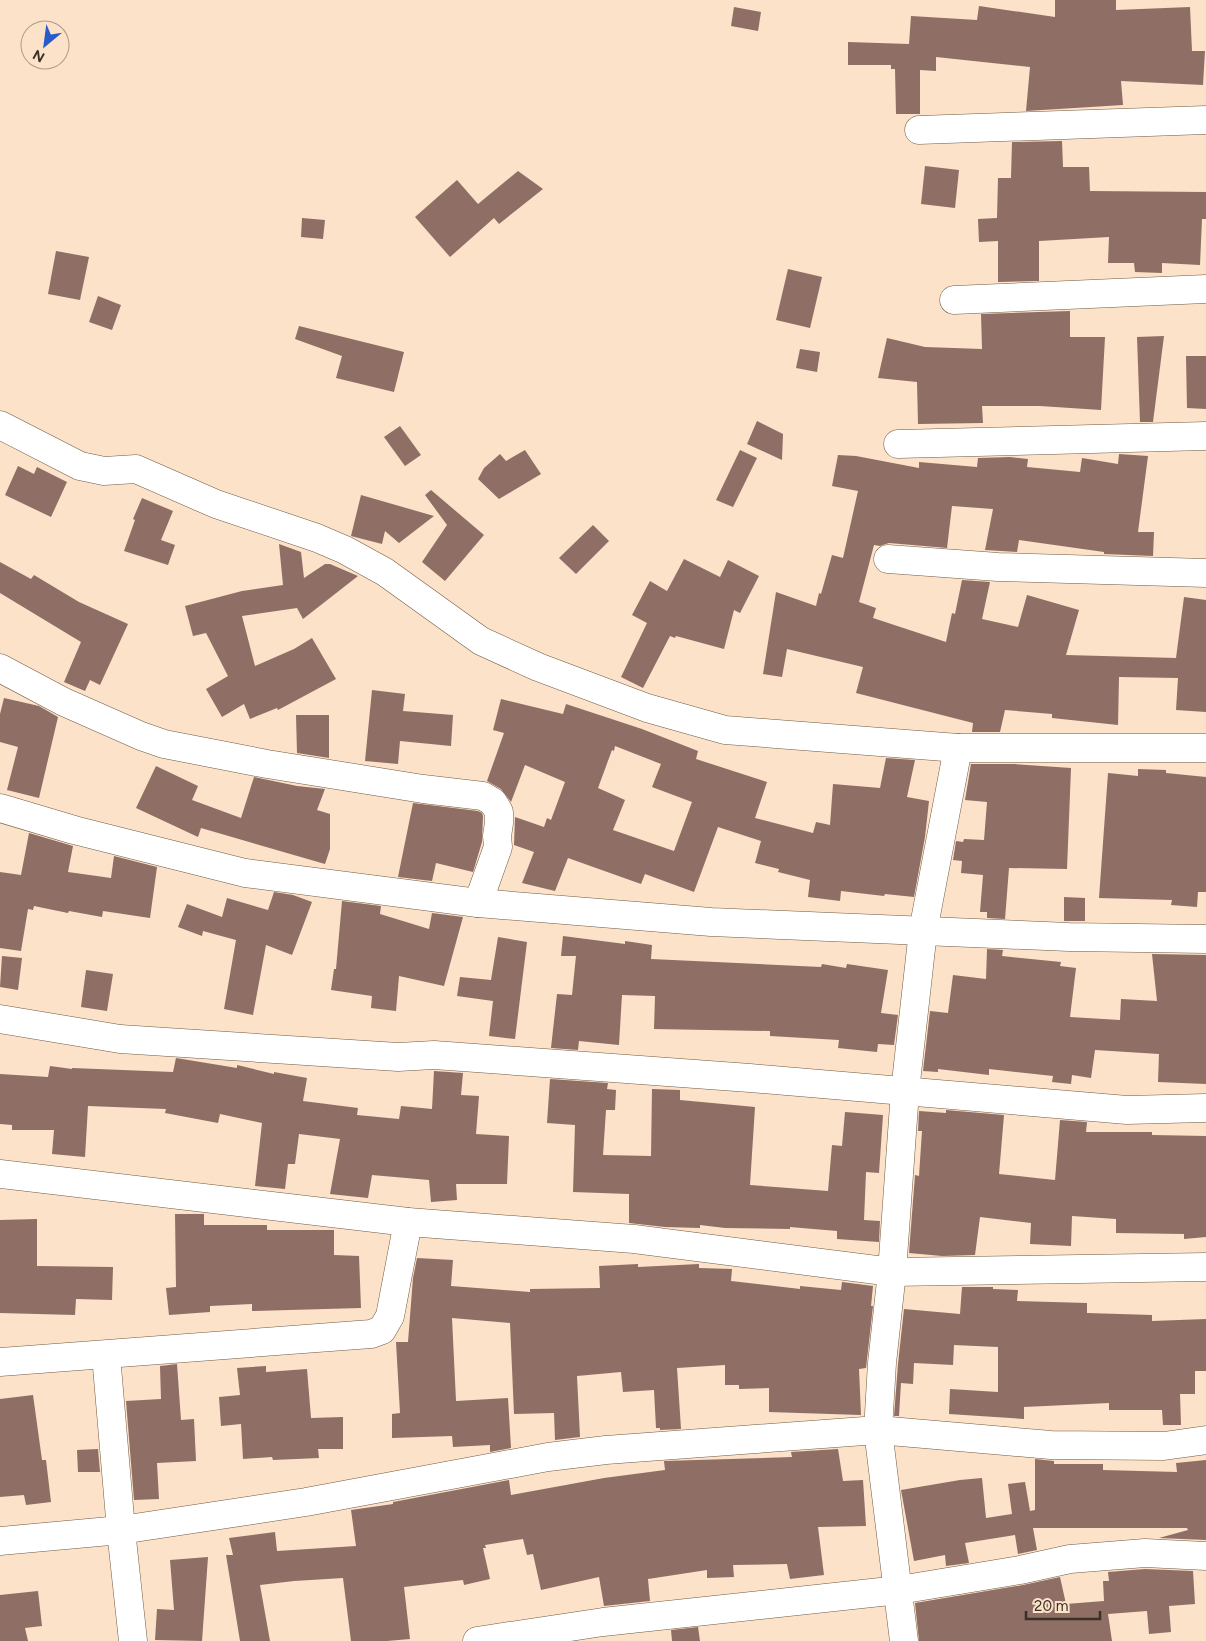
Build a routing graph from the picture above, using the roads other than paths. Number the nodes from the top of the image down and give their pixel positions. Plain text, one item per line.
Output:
1 (1206, 120) edge
2 (920, 130) dead end
3 (1206, 289) edge
4 (954, 300) dead end
5 (0, 425) edge
6 (1206, 436) edge
7 (898, 444) dead end
8 (888, 559) dead end
9 (1206, 574) edge
10 (0, 668) edge
11 (958, 748) junction
12 (1206, 748) edge
13 (0, 808) edge
14 (478, 903) junction
15 (923, 931) junction
16 (1206, 939) edge
17 (0, 1019) edge
18 (905, 1091) junction
19 (1206, 1108) edge
20 (0, 1174) edge
21 (408, 1222) junction
22 (1206, 1266) edge
23 (892, 1272) junction
24 (106, 1355) junction
25 (0, 1362) edge
26 (878, 1430) junction
27 (1206, 1440) edge
28 (121, 1530) junction
29 (0, 1541) edge
30 (1206, 1556) edge
31 (898, 1590) junction
32 (133, 1641) edge
33 (477, 1641) edge
34 (904, 1641) edge

1 - 2 street
3 - 4 street
5 - 11 street
6 - 7 street
8 - 9 street
10 - 14 street
11 - 12 street
11 - 15 street
13 - 14 street
14 - 15 street
15 - 16 street
15 - 18 street
17 - 18 street
18 - 19 street
18 - 23 street
20 - 21 street
21 - 23 street
21 - 24 street
22 - 23 street
23 - 26 street
24 - 25 street
24 - 28 street
26 - 27 street
26 - 28 street
26 - 31 street
28 - 29 street
28 - 32 street
30 - 31 street
31 - 33 street
31 - 34 street

